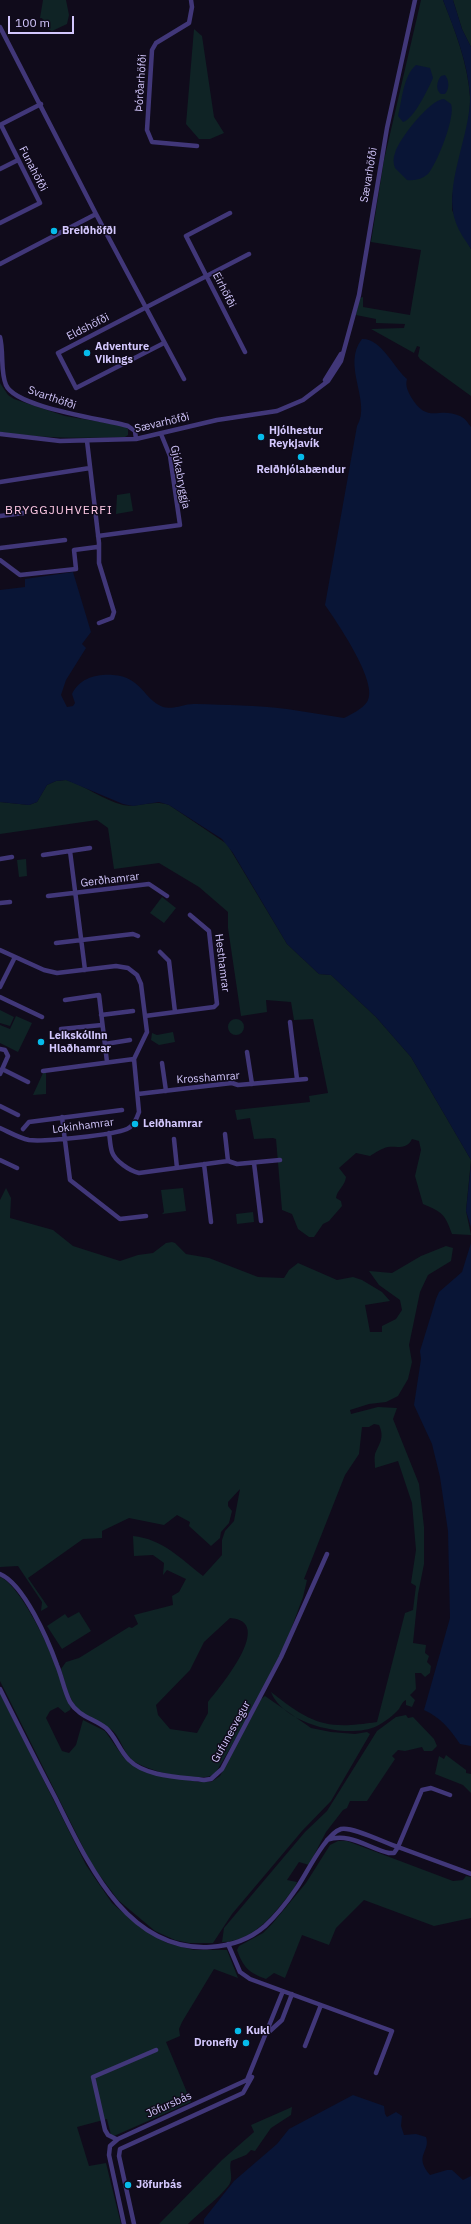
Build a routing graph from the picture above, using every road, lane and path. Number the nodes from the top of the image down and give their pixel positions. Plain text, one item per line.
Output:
1 (192, 0) edge
2 (415, 0) edge
3 (0, 27) edge
4 (41, 104) junction
5 (0, 125) edge
6 (196, 146) dead end
7 (18, 160) junction
8 (0, 169) edge
9 (230, 213) dead end
10 (96, 214) junction
11 (0, 223) edge
12 (249, 254) dead end
13 (0, 264) edge
14 (207, 277) junction
15 (146, 308) junction
16 (0, 337) edge
17 (164, 343) junction
18 (246, 352) dead end
19 (184, 379) dead end
20 (0, 434) edge
21 (161, 434) junction
22 (136, 439) junction
23 (87, 441) junction
24 (90, 468) junction
25 (0, 482) edge
26 (24, 513) dead end
27 (0, 516) edge
28 (98, 536) junction
29 (65, 540) dead end
30 (97, 547) junction
31 (0, 548) edge
32 (0, 560) edge
33 (98, 623) dead end
34 (90, 848) dead end
35 (70, 851) junction
36 (43, 855) dead end
37 (12, 857) dead end
38 (0, 859) edge
39 (75, 893) junction
40 (48, 896) dead end
41 (167, 896) dead end
42 (10, 902) dead end
43 (0, 903) edge
44 (190, 915) dead end
45 (138, 936) dead end
46 (81, 940) junction
47 (56, 943) dead end
48 (0, 950) edge
49 (160, 952) dead end
50 (15, 957) junction
51 (84, 970) junction
52 (0, 985) edge
53 (0, 996) edge
54 (65, 1000) dead end
55 (133, 1011) dead end
56 (176, 1012) junction
57 (101, 1016) junction
58 (145, 1016) junction
59 (42, 1017) dead end
60 (290, 1022) dead end
61 (102, 1025) junction
62 (61, 1030) dead end
63 (130, 1040) dead end
64 (104, 1044) junction
65 (0, 1049) edge
66 (247, 1052) dead end
67 (134, 1059) junction
68 (107, 1062) junction
69 (162, 1063) dead end
70 (44, 1071) dead end
71 (1, 1072) edge
72 (296, 1079) junction
73 (306, 1079) dead end
74 (28, 1082) dead end
75 (252, 1084) junction
76 (166, 1091) junction
77 (138, 1094) junction
78 (0, 1106) edge
79 (122, 1110) dead end
80 (18, 1115) dead end
81 (62, 1117) junction
82 (2, 1128) edge
83 (23, 1129) dead end
84 (109, 1133) junction
85 (225, 1134) dead end
86 (0, 1135) edge
87 (64, 1138) junction
88 (174, 1139) dead end
89 (0, 1160) edge
90 (280, 1160) dead end
91 (228, 1161) junction
92 (254, 1163) junction
93 (204, 1164) junction
94 (17, 1168) dead end
95 (177, 1168) junction
96 (146, 1216) dead end
97 (211, 1222) dead end
98 (261, 1222) dead end
99 (327, 1554) dead end
100 (0, 1574) edge
101 (0, 1689) edge
102 (450, 1796) dead end
103 (327, 1840) junction
104 (398, 1847) junction
105 (471, 1874) edge
106 (228, 1944) junction
107 (283, 1991) junction
108 (292, 1994) junction
109 (321, 2005) junction
110 (305, 2046) dead end
111 (156, 2050) dead end
112 (376, 2074) dead end
113 (204, 2100) junction
114 (208, 2108) junction
115 (142, 2128) junction
116 (145, 2136) junction
117 (116, 2139) junction
118 (126, 2185) junction
119 (116, 2187) junction
120 (124, 2224) edge
121 (134, 2224) edge

1 - 6 street, Þórðarhöfði
2 - 21 street, Sævarhöfði
3 - 4 street
4 - 5 street
4 - 10 street
5 - 7 street, Funahöfði
7 - 8 street
7 - 11 street, Funahöfði
9 - 14 street, Eirhöfði
10 - 13 street
10 - 15 street
12 - 14 street, Eldshöfði
14 - 15 street, Eldshöfði
14 - 18 street, Eirhöfði
15 - 17 street
15 - 17 street, Eldshöfði
16 - 22 street, Svarthöfði
17 - 19 street
20 - 23 street, Sævarhöfði
21 - 22 street, Sævarhöfði
21 - 28 street, Gjúkabryggja
22 - 23 street, Sævarhöfði
23 - 24 street
24 - 25 street
24 - 28 street
26 - 27 street
28 - 30 street
29 - 31 street
30 - 32 street
30 - 33 street
34 - 35 street
35 - 36 street
35 - 39 street, Gerðhamrar
37 - 38 street
39 - 40 street, Gerðhamrar
39 - 41 street, Gerðhamrar
39 - 46 street, Gerðhamrar
42 - 43 street
44 - 56 street, Hesthamrar
45 - 46 street
46 - 47 street
46 - 51 street, Gerðhamrar
48 - 50 street
49 - 56 street
50 - 51 street
50 - 52 street
51 - 58 street
53 - 59 street
54 - 57 street
55 - 57 street
56 - 58 street, Hesthamrar
57 - 61 street
58 - 67 street
60 - 72 street
61 - 62 street
61 - 64 street
63 - 64 street
64 - 68 street
65 - 71 street
66 - 75 street, Krosshamrar
67 - 68 street
67 - 77 street, Lokinhamrar
68 - 70 street
69 - 76 street, Krosshamrar
71 - 74 street
72 - 73 street, Krosshamrar
72 - 75 street, Krosshamrar
75 - 76 street, Krosshamrar
76 - 77 street, Krosshamrar
77 - 84 street, Lokinhamrar
78 - 80 street
79 - 81 street
81 - 83 street
81 - 87 street
82 - 86 street
82 - 87 street, Lokinhamrar
84 - 87 street, Lokinhamrar
84 - 95 street
85 - 91 street
87 - 96 street
88 - 95 street
89 - 94 street
90 - 92 street
91 - 92 street
91 - 93 street
92 - 98 street
93 - 95 street
93 - 97 street
99 - 100 street, Gufunesvegur
101 - 106 street
102 - 104 street
103 - 104 street
103 - 104 street
103 - 106 street
104 - 105 street
106 - 107 street
107 - 108 street
107 - 113 street, Jöfursbás
108 - 109 street
108 - 114 street, Jöfursbás
109 - 110 street
109 - 112 street
111 - 117 street
113 - 114 street, Jöfursbás
113 - 115 street, Jöfursbás
114 - 116 street, Jöfursbás
115 - 116 street, Jöfursbás
115 - 117 street, Jöfursbás
116 - 118 street, Jöfursbás
117 - 119 street
118 - 119 street
118 - 121 street, Jöfursbás
119 - 120 street

